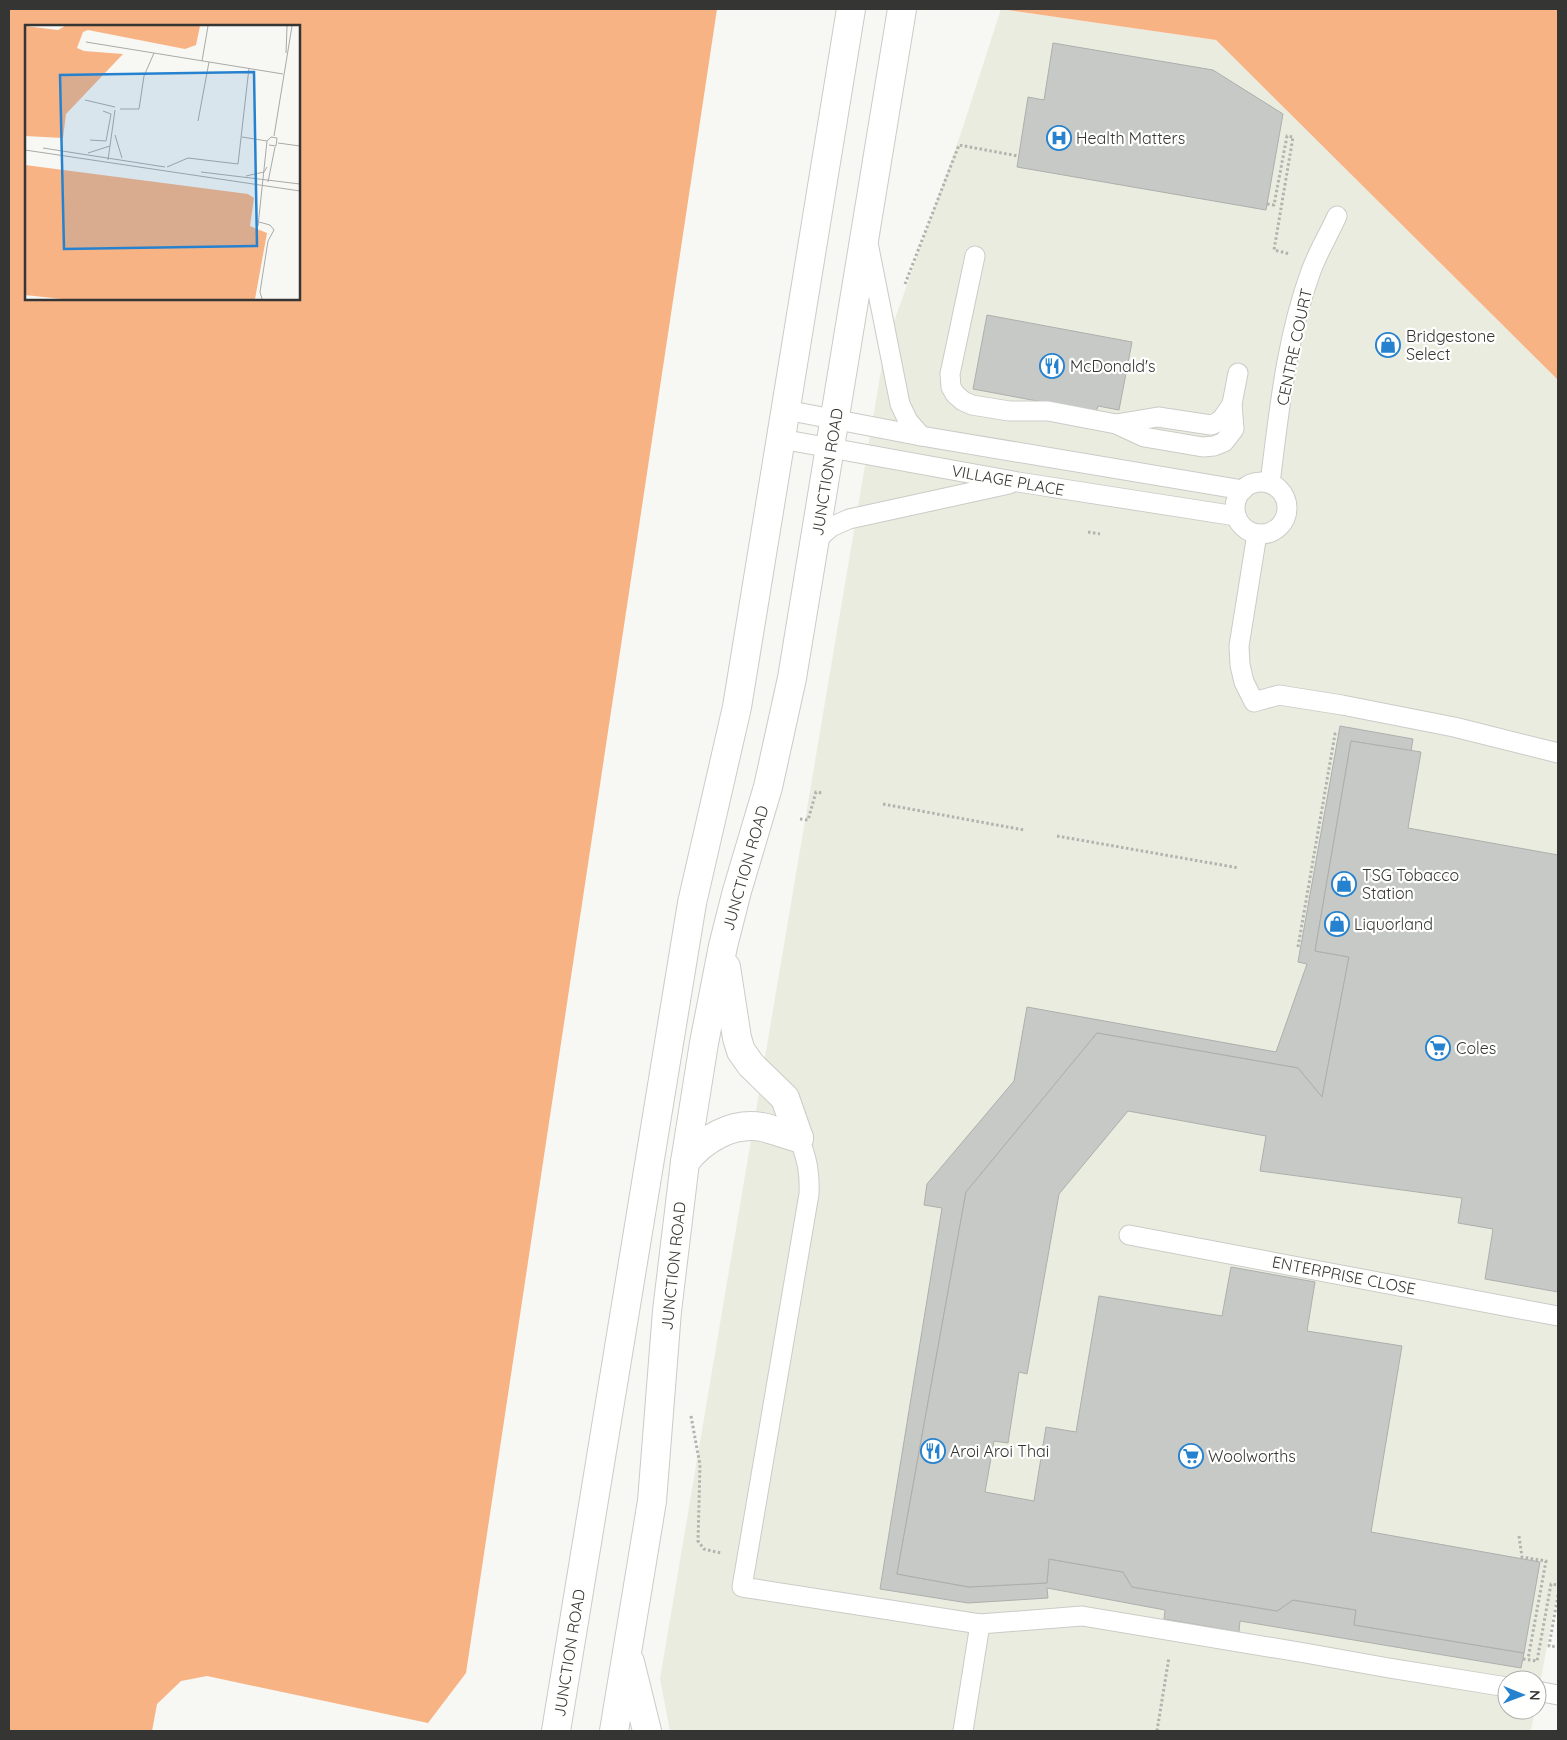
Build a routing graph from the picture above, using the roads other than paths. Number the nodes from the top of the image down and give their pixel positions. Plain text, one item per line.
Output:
1 (851, 9) edge
2 (902, 9) edge
3 (1338, 216) dead end
4 (866, 232) junction
5 (975, 256) dead end
6 (1238, 374) dead end
7 (786, 410) junction
8 (835, 419) junction
9 (921, 436) junction
10 (781, 439) junction
11 (830, 448) junction
12 (1018, 482) junction
13 (1270, 483) junction
14 (1243, 490) junction
15 (1236, 516) junction
16 (1257, 534) junction
17 (815, 541) junction
18 (1558, 753) edge
19 (723, 946) junction
20 (799, 1138) junction
21 (685, 1162) junction
22 (1129, 1235) dead end
23 (1558, 1316) edge
24 (980, 1624) junction
25 (628, 1650) junction
26 (1497, 1685) edge
27 (556, 1731) edge
28 (614, 1731) edge
29 (647, 1731) edge
30 (963, 1731) edge

1 - 7 main road, JUNCTION ROAD
2 - 4 main road, JUNCTION ROAD
3 - 13 lane, CENTRE COURT
4 - 8 main road, JUNCTION ROAD
4 - 9 lane
5 - 6 lane
7 - 8 lane, VILLAGE PLACE
7 - 10 main road, JUNCTION ROAD
8 - 9 lane, VILLAGE PLACE
8 - 11 main road, JUNCTION ROAD
9 - 14 lane, VILLAGE PLACE
10 - 11 lane, VILLAGE PLACE
10 - 27 main road, JUNCTION ROAD
11 - 12 lane, VILLAGE PLACE
11 - 17 main road, JUNCTION ROAD
12 - 15 lane, VILLAGE PLACE
12 - 17 lane
13 - 14 lane
13 - 16 lane
14 - 15 lane
15 - 16 lane
16 - 18 lane
17 - 19 main road, JUNCTION ROAD
19 - 20 main road
19 - 21 main road, JUNCTION ROAD
20 - 21 main road
20 - 24 lane
21 - 25 main road, JUNCTION ROAD
22 - 23 lane, ENTERPRISE CLOSE
24 - 26 lane
24 - 30 lane
25 - 28 main road, JUNCTION ROAD
25 - 29 main road

